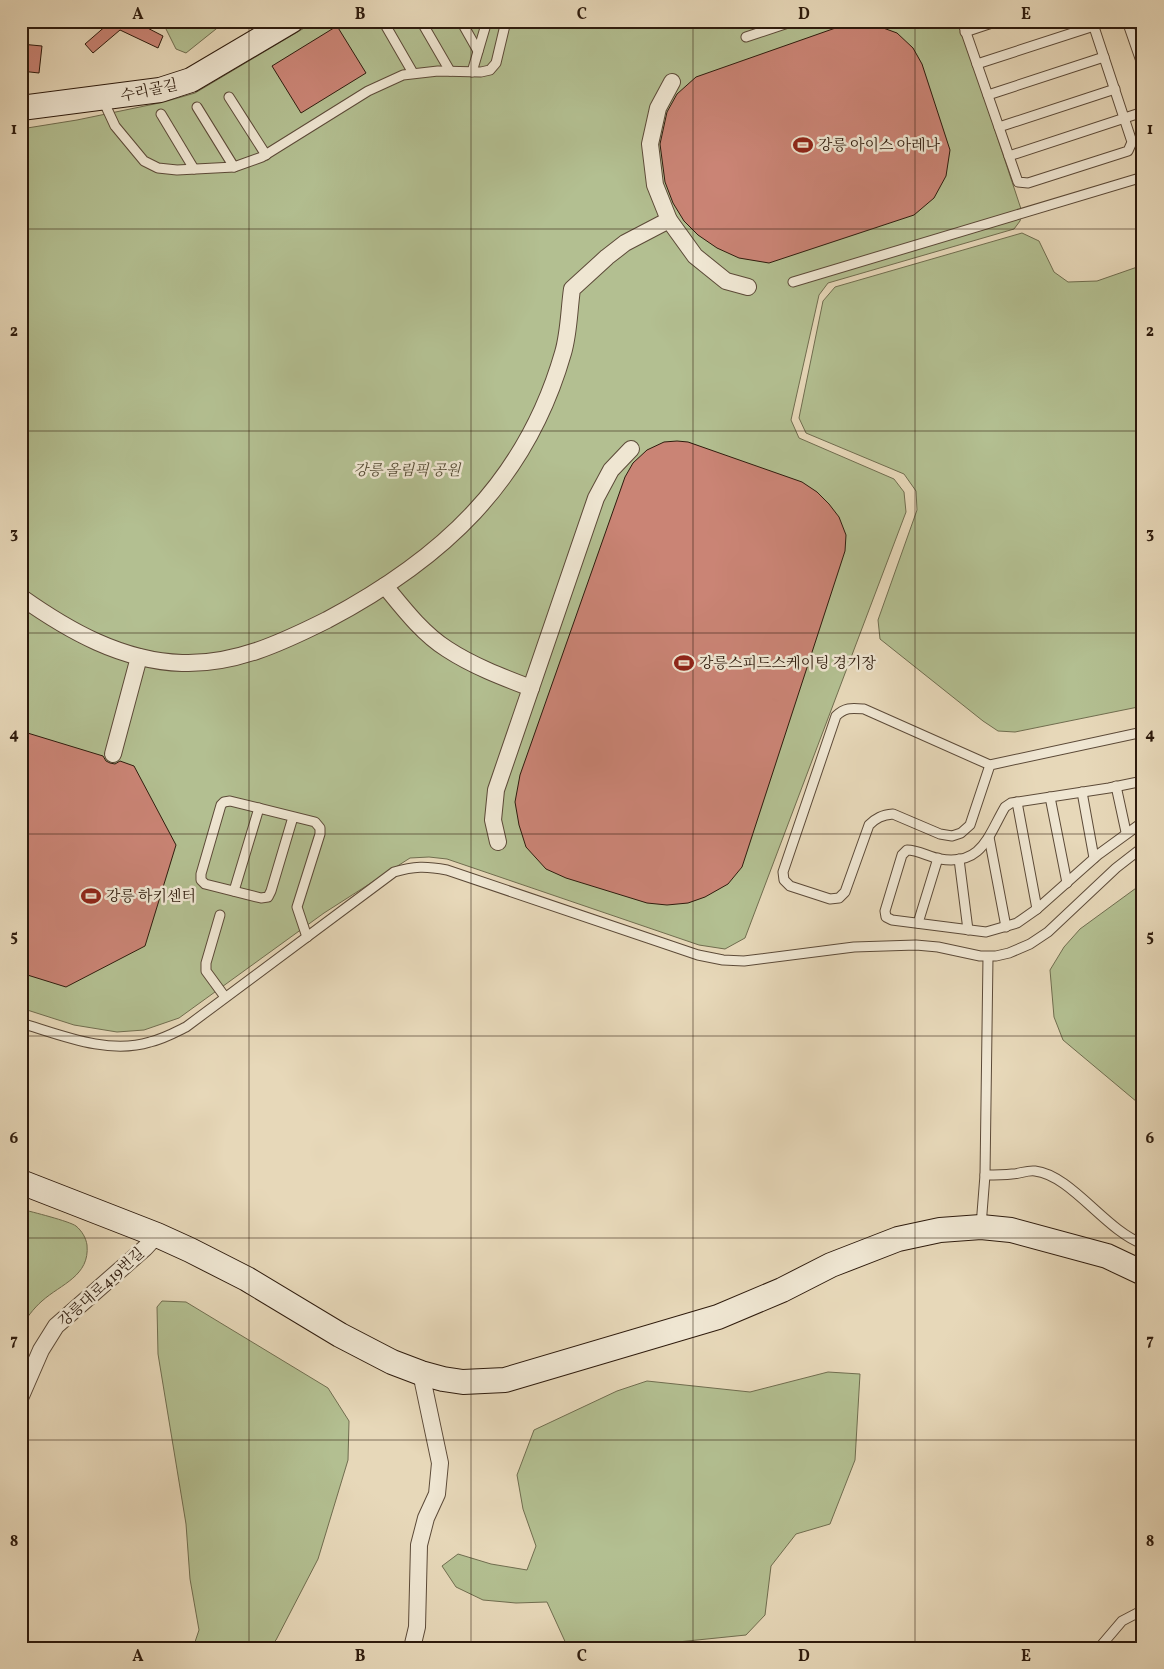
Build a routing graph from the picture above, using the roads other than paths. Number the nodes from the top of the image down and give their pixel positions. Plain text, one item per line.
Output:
1 (291, 21) edge
2 (383, 21) edge
3 (421, 21) edge
4 (461, 21) edge
5 (487, 21) edge
6 (506, 21) edge
7 (794, 21) edge
8 (962, 21) edge
9 (998, 21) edge
10 (1127, 21) edge
11 (1093, 24) edge
12 (966, 32) junction
13 (746, 37) dead end
14 (478, 51) junction
15 (1104, 57) junction
16 (977, 64) junction
17 (1143, 67) edge
18 (450, 71) junction
19 (472, 72) junction
20 (413, 73) junction
21 (672, 82) dead end
22 (1115, 89) junction
23 (988, 95) junction
24 (229, 97) dead end
25 (102, 98) junction
26 (197, 107) dead end
27 (21, 108) edge
28 (1143, 112) edge
29 (162, 114) dead end
30 (1124, 118) junction
31 (999, 127) junction
32 (266, 155) junction
33 (1009, 156) junction
34 (234, 167) junction
35 (194, 169) junction
36 (1143, 177) edge
37 (669, 220) junction
38 (793, 282) dead end
39 (748, 287) dead end
40 (631, 448) dead end
41 (384, 586) junction
42 (21, 597) edge
43 (139, 656) junction
44 (531, 688) junction
45 (1143, 732) edge
46 (112, 754) dead end
47 (990, 765) junction
48 (1143, 781) edge
49 (1116, 786) junction
50 (1082, 792) junction
51 (1050, 797) junction
52 (1017, 802) junction
53 (259, 808) junction
54 (293, 817) junction
55 (1143, 822) edge
56 (1126, 832) junction
57 (989, 837) junction
58 (498, 842) dead end
59 (1143, 847) edge
60 (938, 858) junction
61 (1094, 858) junction
62 (959, 860) junction
63 (1067, 883) junction
64 (234, 891) junction
65 (1038, 909) junction
66 (220, 914) dead end
67 (918, 923) junction
68 (1006, 927) junction
69 (968, 930) junction
70 (307, 937) junction
71 (988, 957) junction
72 (225, 997) junction
73 (21, 1023) edge
74 (984, 1175) junction
75 (21, 1182) edge
76 (981, 1227) junction
77 (157, 1235) junction
78 (1143, 1244) edge
79 (1143, 1273) edge
80 (421, 1373) junction
81 (21, 1396) edge
82 (1143, 1610) edge
83 (412, 1648) edge
84 (1099, 1648) edge

1 - 25 street, 수리골길
2 - 20 lane
3 - 18 lane
4 - 14 lane
5 - 14 lane
6 - 19 lane
7 - 13 lane
8 - 12 lane
9 - 12 lane
10 - 17 lane
11 - 15 lane
11 - 16 lane
12 - 16 lane
14 - 19 lane
15 - 22 lane
15 - 23 lane
16 - 23 lane
18 - 19 lane
18 - 20 lane
20 - 32 lane
21 - 37 street
22 - 30 lane
22 - 31 lane
23 - 31 lane
24 - 32 lane
25 - 27 street, 수리골길
25 - 35 lane
26 - 34 lane
28 - 30 lane
29 - 35 lane
30 - 33 lane
30 - 33 lane
31 - 33 lane
32 - 34 lane
34 - 35 lane
36 - 38 lane
37 - 39 street
37 - 41 street
40 - 44 street
41 - 43 street
41 - 44 street
42 - 43 street
43 - 46 street
44 - 58 street
45 - 47 lane
47 - 47 lane
48 - 49 lane
49 - 50 lane
49 - 56 lane
50 - 51 lane
50 - 61 lane
51 - 52 lane
51 - 63 lane
52 - 57 lane
52 - 65 lane
53 - 54 lane
53 - 64 lane
53 - 64 lane
54 - 64 lane
54 - 70 lane
55 - 56 lane
56 - 61 lane
57 - 62 lane
57 - 68 lane
59 - 71 lane
60 - 62 lane
60 - 67 lane
60 - 67 lane
61 - 63 lane
62 - 69 lane
63 - 65 lane
65 - 68 lane
66 - 72 lane
67 - 69 lane
68 - 69 lane
70 - 71 lane
70 - 72 lane
71 - 74 lane
72 - 73 lane
74 - 76 lane
74 - 78 lane
75 - 77 street
76 - 79 street
76 - 80 street
77 - 80 street
77 - 81 street, 강릉대로419번길
80 - 83 street
82 - 84 lane

